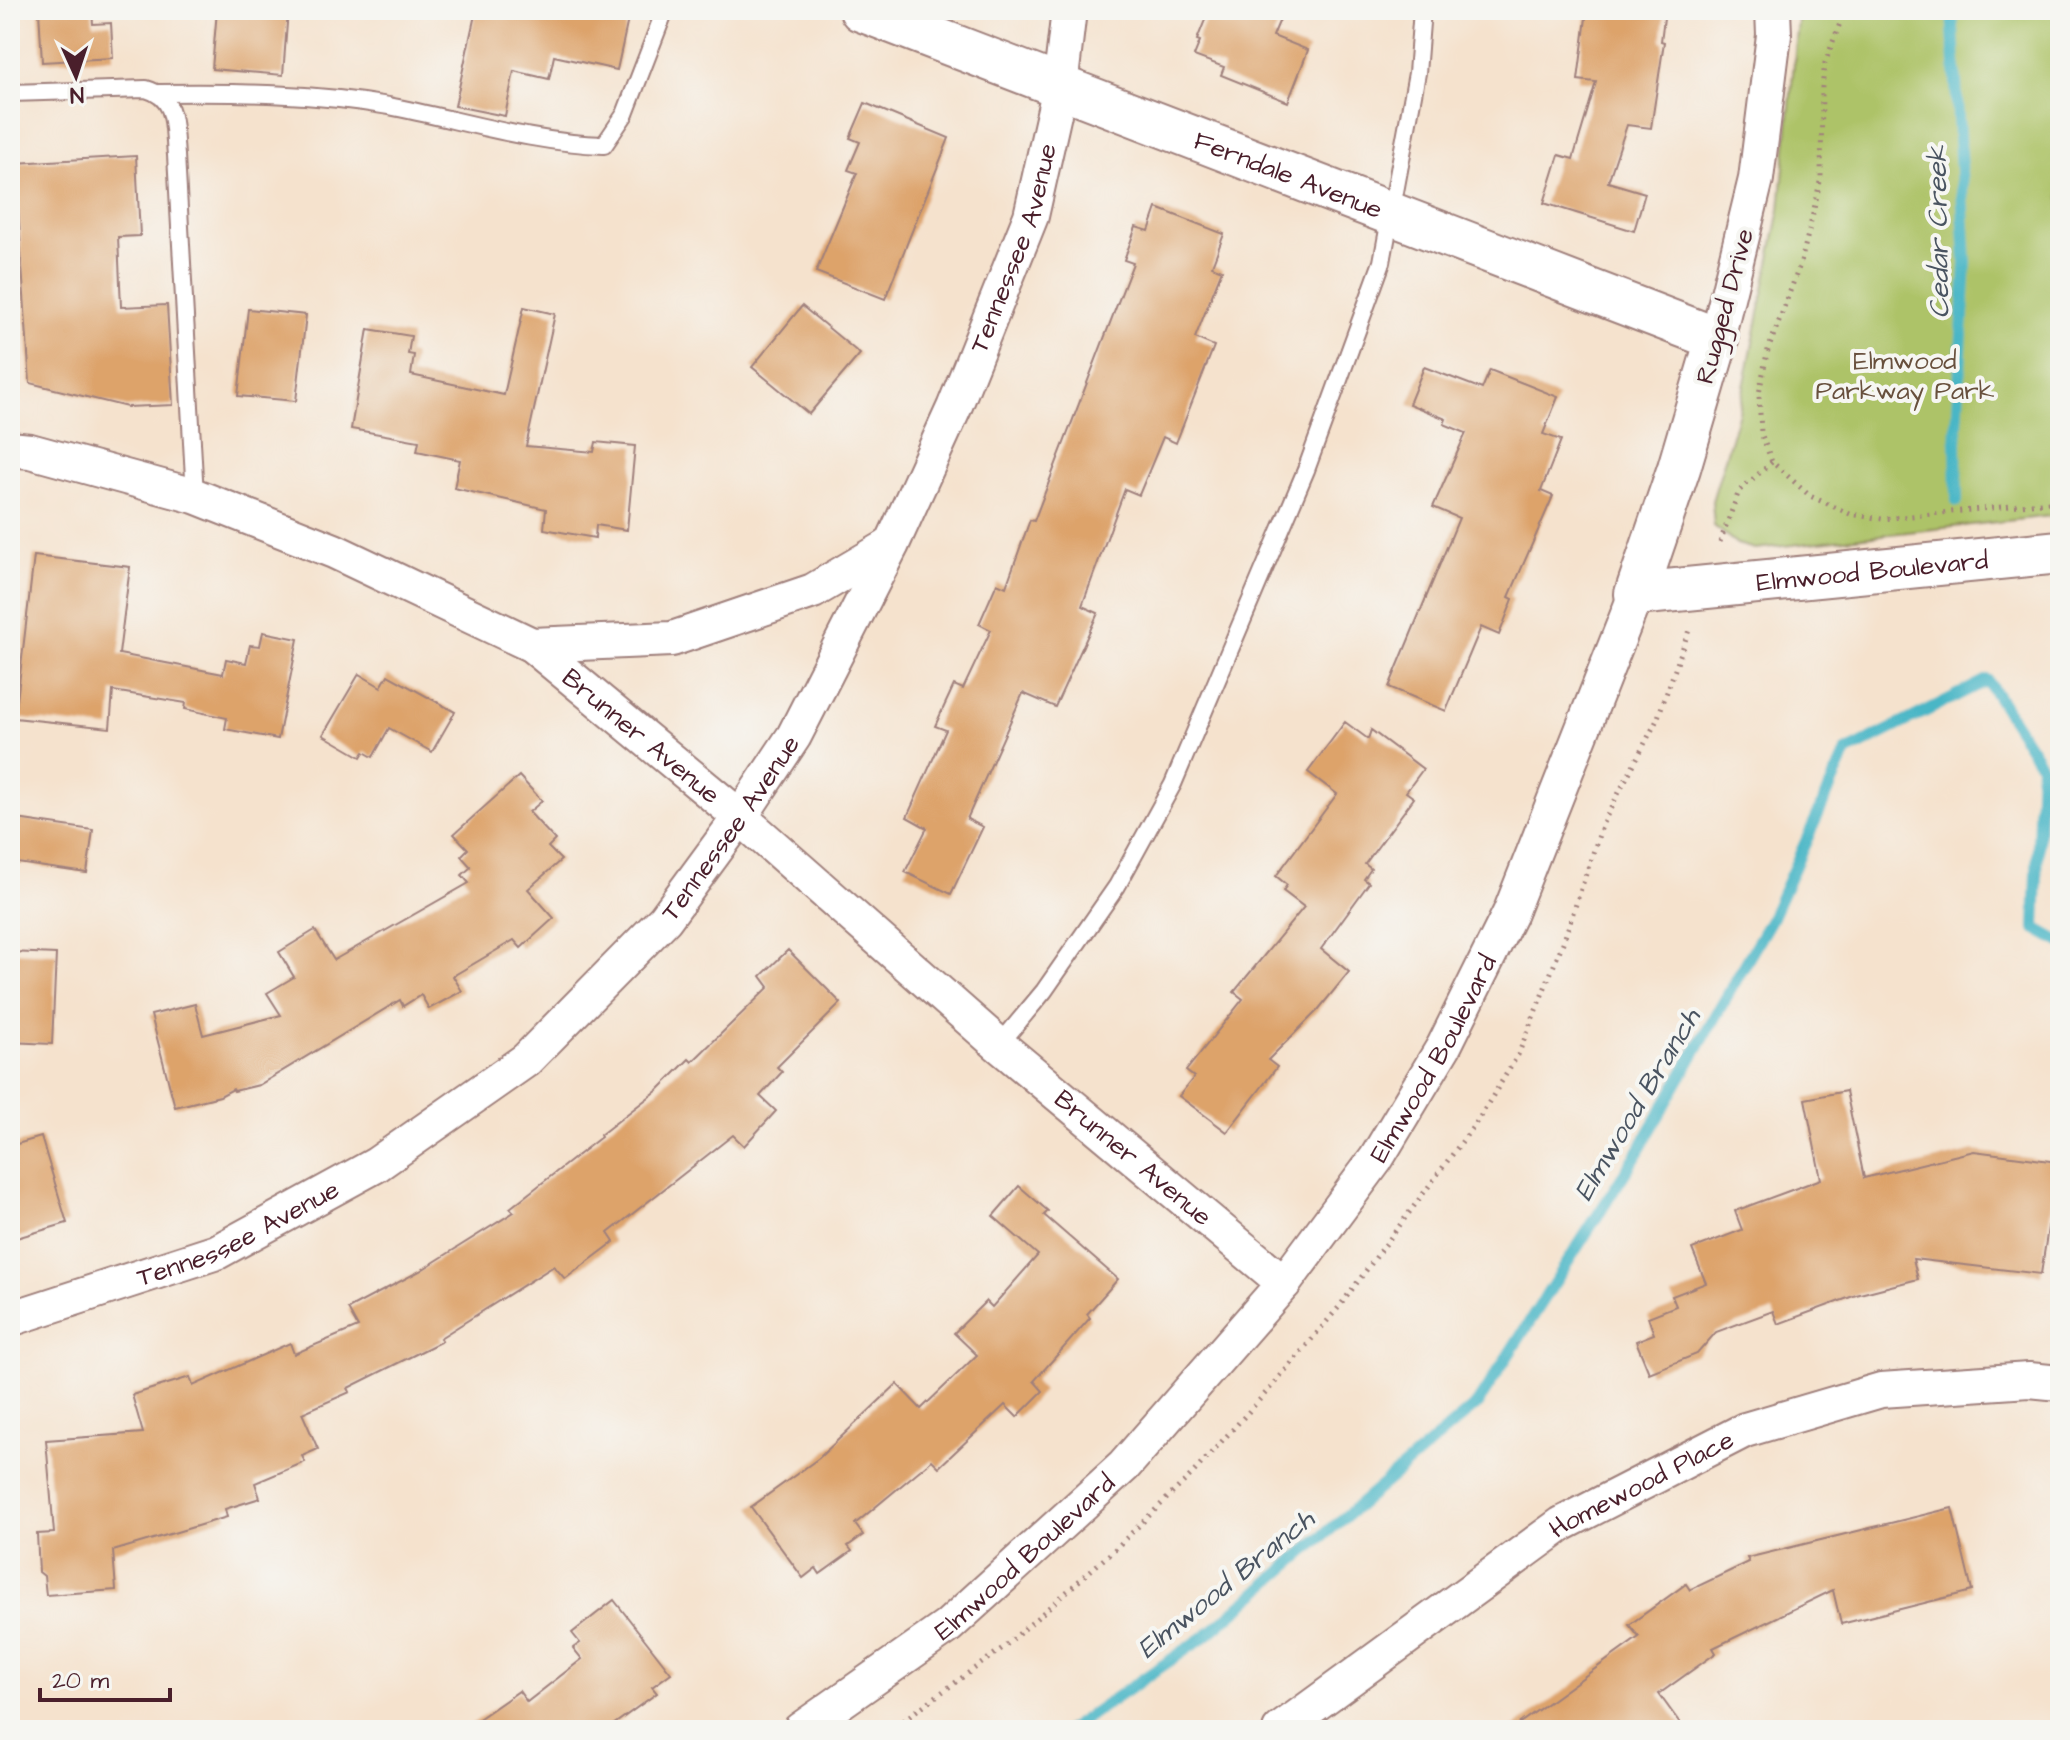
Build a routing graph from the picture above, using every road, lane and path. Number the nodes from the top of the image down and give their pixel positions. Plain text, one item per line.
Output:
1 (665, 10) edge
2 (861, 10) edge
3 (1069, 10) edge
4 (1422, 10) edge
5 (1773, 10) edge
6 (1845, 10) edge
7 (1060, 87) junction
8 (10, 93) edge
9 (159, 93) junction
10 (1392, 215) junction
11 (1717, 339) junction
12 (10, 449) edge
13 (1772, 462) junction
14 (195, 496) junction
15 (2060, 501) edge
16 (1722, 538) dead end
17 (892, 544) junction
18 (2060, 552) edge
19 (1636, 594) junction
20 (532, 645) junction
21 (740, 817) junction
22 (999, 1045) junction
23 (1284, 1283) junction
24 (10, 1319) edge
25 (2060, 1383) edge
26 (800, 1730) edge
27 (1280, 1730) edge

1 - 9 lane
2 - 7 street, Ferndale Avenue
3 - 7 street, Tennessee Avenue
4 - 10 lane
5 - 11 street, Rugged Drive
6 - 13 path
7 - 10 street, Ferndale Avenue
7 - 17 street, Tennessee Avenue
8 - 9 lane
9 - 14 lane
10 - 11 street, Ferndale Avenue
10 - 22 lane
11 - 19 street, Rugged Drive
12 - 14 street, Brunner Avenue
13 - 15 path
13 - 16 path
14 - 20 street, Brunner Avenue
17 - 20 street
17 - 21 street, Tennessee Avenue
18 - 19 street, Elmwood Boulevard
19 - 23 street, Elmwood Boulevard
20 - 21 street, Brunner Avenue
21 - 22 street, Brunner Avenue
21 - 24 street, Tennessee Avenue
22 - 23 street, Brunner Avenue
23 - 26 street, Elmwood Boulevard
25 - 27 street, Homewood Place

